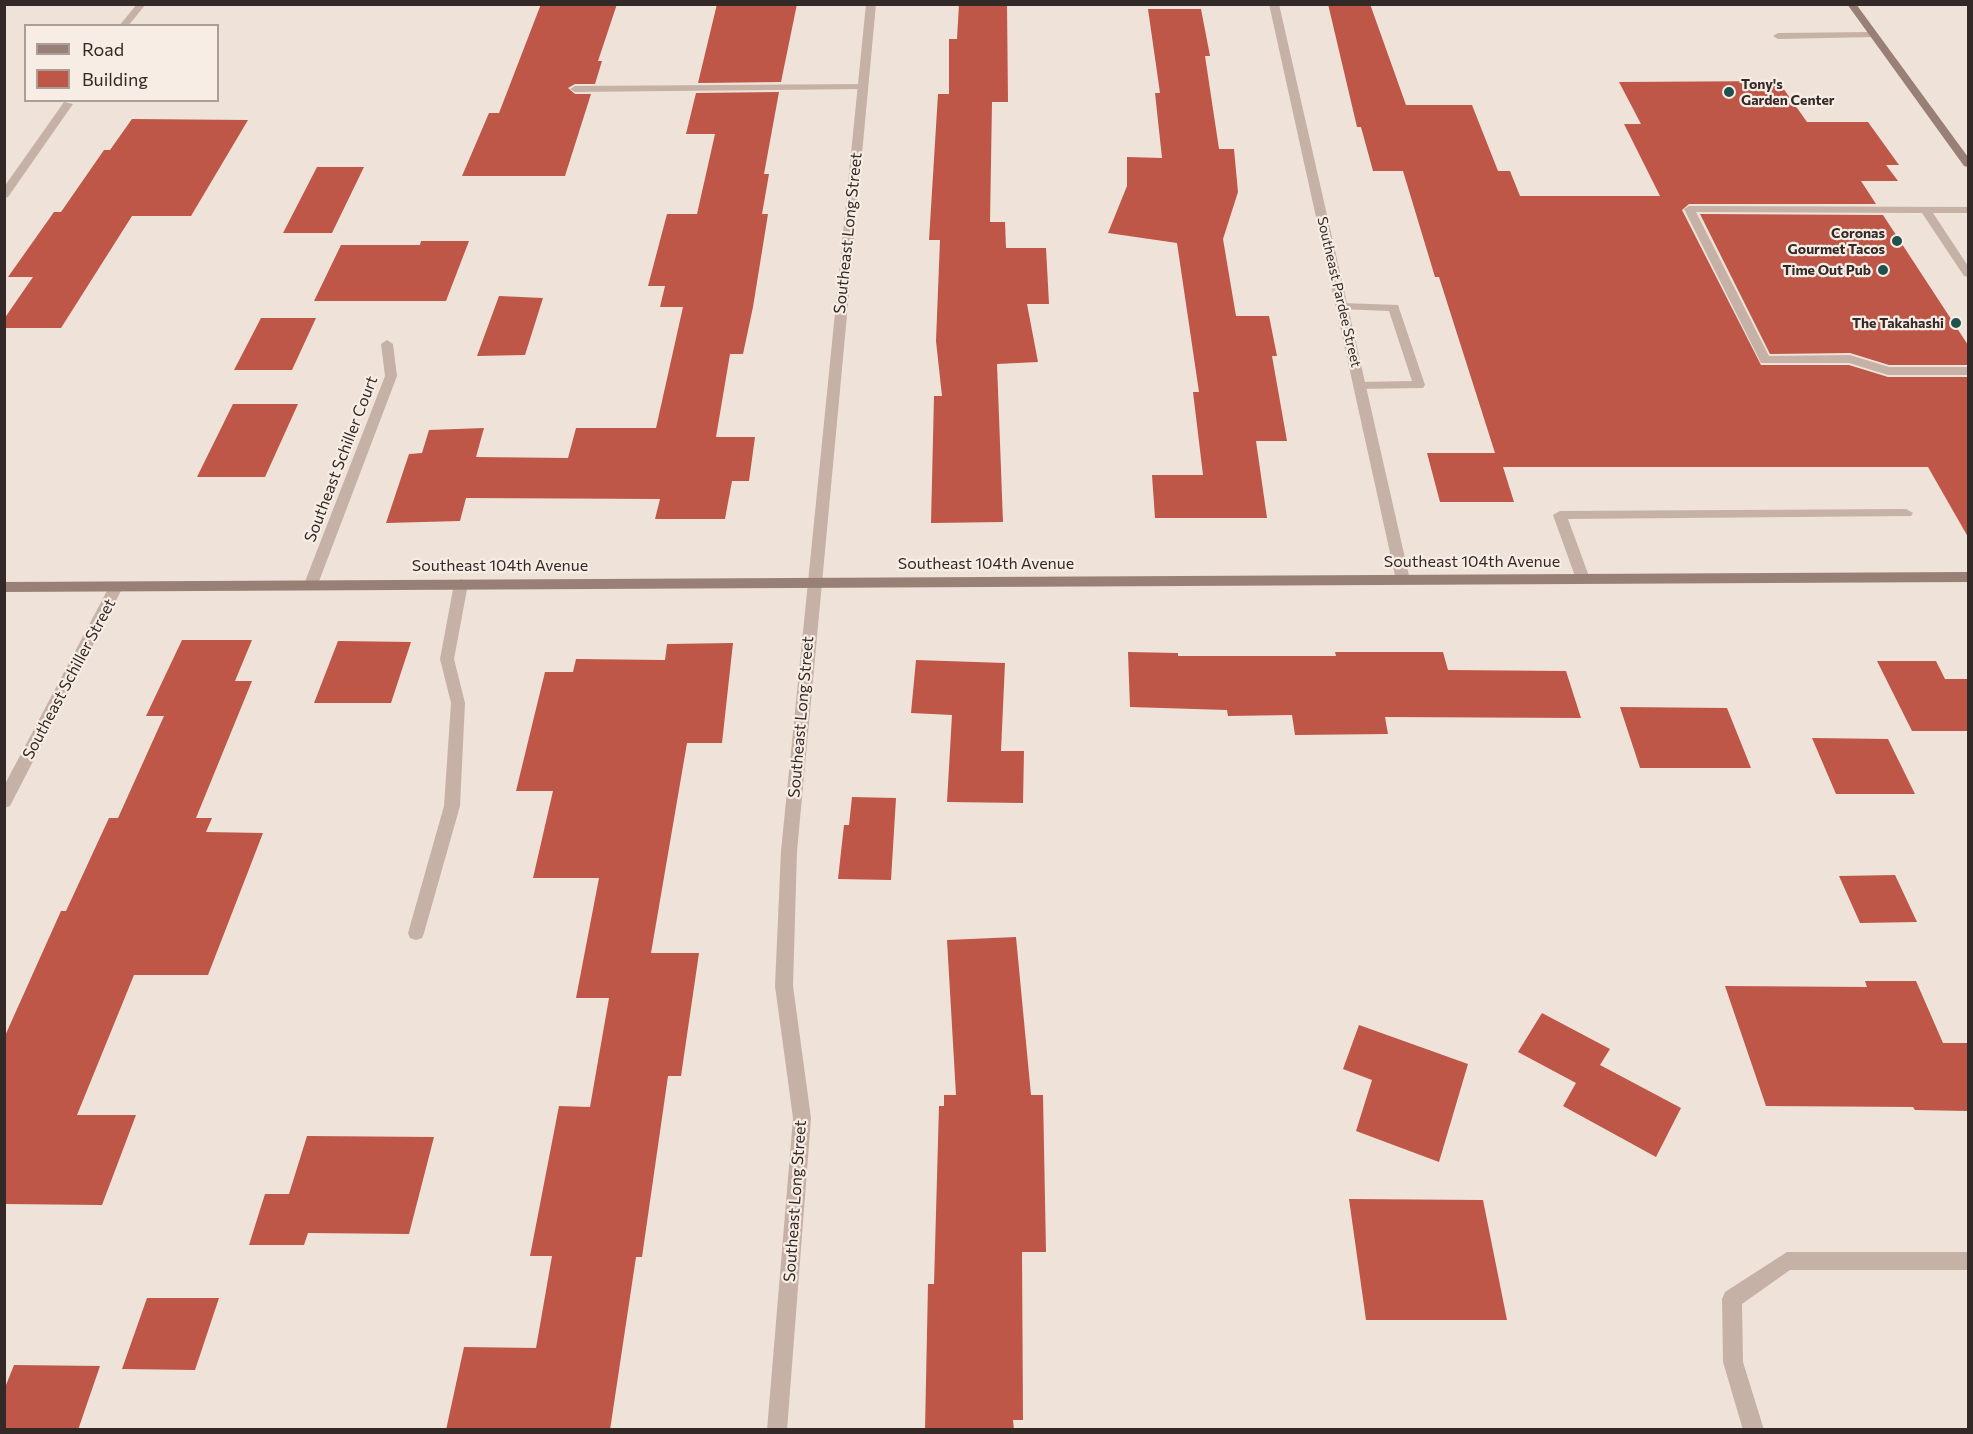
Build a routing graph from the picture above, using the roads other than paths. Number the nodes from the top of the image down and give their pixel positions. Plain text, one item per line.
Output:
1 (142, 4) edge
2 (871, 4) edge
3 (1274, 4) edge
4 (1851, 4) edge
5 (124, 24) edge
6 (1873, 35) junction
7 (1778, 36) dead end
8 (863, 87) junction
9 (575, 89) dead end
10 (68, 104) dead end
11 (1968, 164) edge
12 (4, 195) edge
13 (1925, 210) junction
14 (1968, 210) edge
15 (1968, 274) edge
16 (1342, 308) junction
17 (387, 344) dead end
18 (1964, 371) edge
19 (1360, 386) junction
20 (1905, 513) dead end
21 (1968, 577) edge
22 (1583, 579) junction
23 (1403, 580) junction
24 (814, 583) junction
25 (311, 584) junction
26 (461, 584) junction
27 (4, 587) edge
28 (116, 587) junction
29 (4, 802) edge
30 (416, 933) dead end
31 (1968, 1262) edge
32 (777, 1430) edge
33 (1754, 1430) edge

1 - 5 street
2 - 8 street, Southeast Long Street
3 - 16 street, Southeast Pardee Street
4 - 6 street
6 - 7 street
6 - 11 street
8 - 9 street
8 - 24 street, Southeast Long Street
10 - 12 street
13 - 14 street
13 - 15 street
13 - 18 street
16 - 19 street, Southeast Pardee Street
16 - 19 street
17 - 25 street, Southeast Schiller Court
19 - 23 street, Southeast Pardee Street
20 - 22 street
21 - 22 street, Southeast 104th Avenue
22 - 23 street, Southeast 104th Avenue
23 - 24 street, Southeast 104th Avenue
24 - 26 street, Southeast 104th Avenue
24 - 32 street, Southeast Long Street
25 - 26 street, Southeast 104th Avenue
25 - 28 street, Southeast 104th Avenue
26 - 30 street
27 - 28 street, Southeast 104th Avenue
28 - 29 street, Southeast Schiller Street
31 - 33 street

